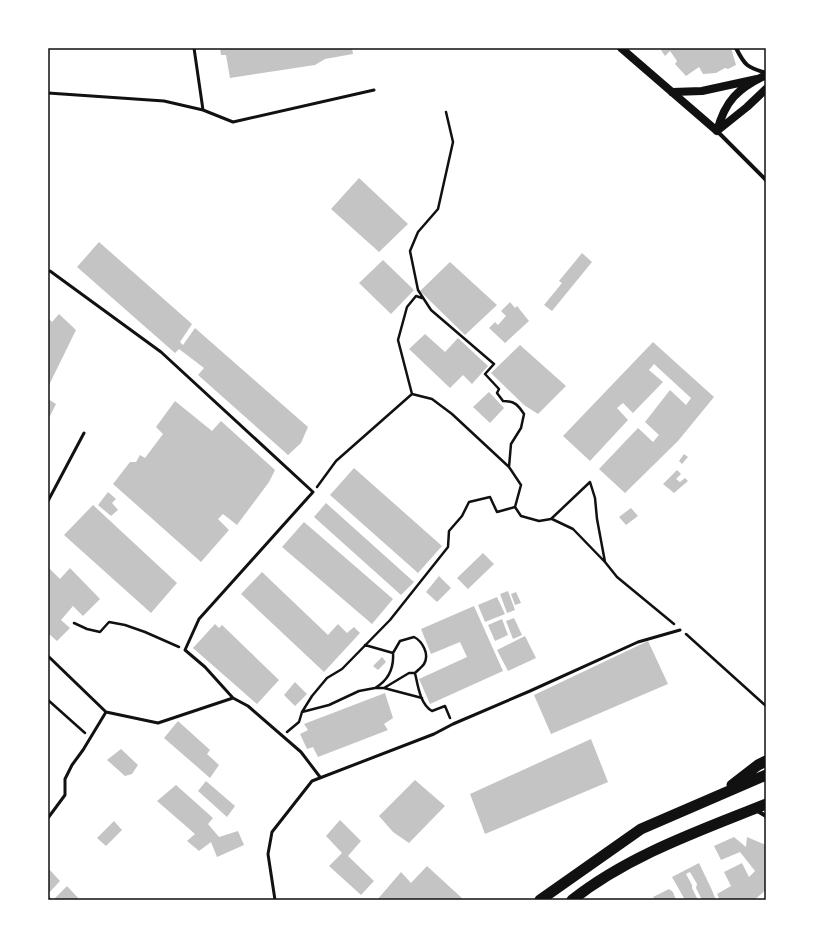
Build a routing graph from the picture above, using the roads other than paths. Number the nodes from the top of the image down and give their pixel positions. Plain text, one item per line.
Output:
1 (194, 48) edge
2 (621, 48) edge
3 (736, 48) edge
4 (766, 74) edge
5 (758, 79) junction
6 (766, 89) edge
7 (374, 90) dead end
8 (672, 92) junction
9 (48, 93) edge
10 (203, 110) junction
11 (717, 131) junction
12 (766, 180) edge
13 (50, 271) dead end
14 (84, 433) dead end
15 (48, 500) edge
16 (680, 630) road end
17 (48, 656) edge
18 (233, 698) junction
19 (106, 712) junction
20 (766, 761) edge
21 (766, 775) edge
22 (320, 778) junction
23 (719, 795) junction
24 (766, 805) edge
25 (754, 808) junction
26 (766, 816) edge
27 (48, 818) edge
28 (275, 900) edge
29 (540, 900) edge
30 (572, 900) edge

1 - 10 lane
2 - 8 main road
3 - 4 street
4 - 5 main road
5 - 8 main road
5 - 11 main road
6 - 11 main road
7 - 10 lane
8 - 11 main road
9 - 10 lane
11 - 12 street
13 - 18 lane
14 - 15 lane
16 - 22 lane
17 - 19 lane
18 - 19 lane
18 - 22 lane
19 - 27 lane
20 - 23 highway
21 - 23 highway
22 - 28 lane
23 - 29 highway
24 - 25 highway
25 - 26 street
25 - 30 highway

